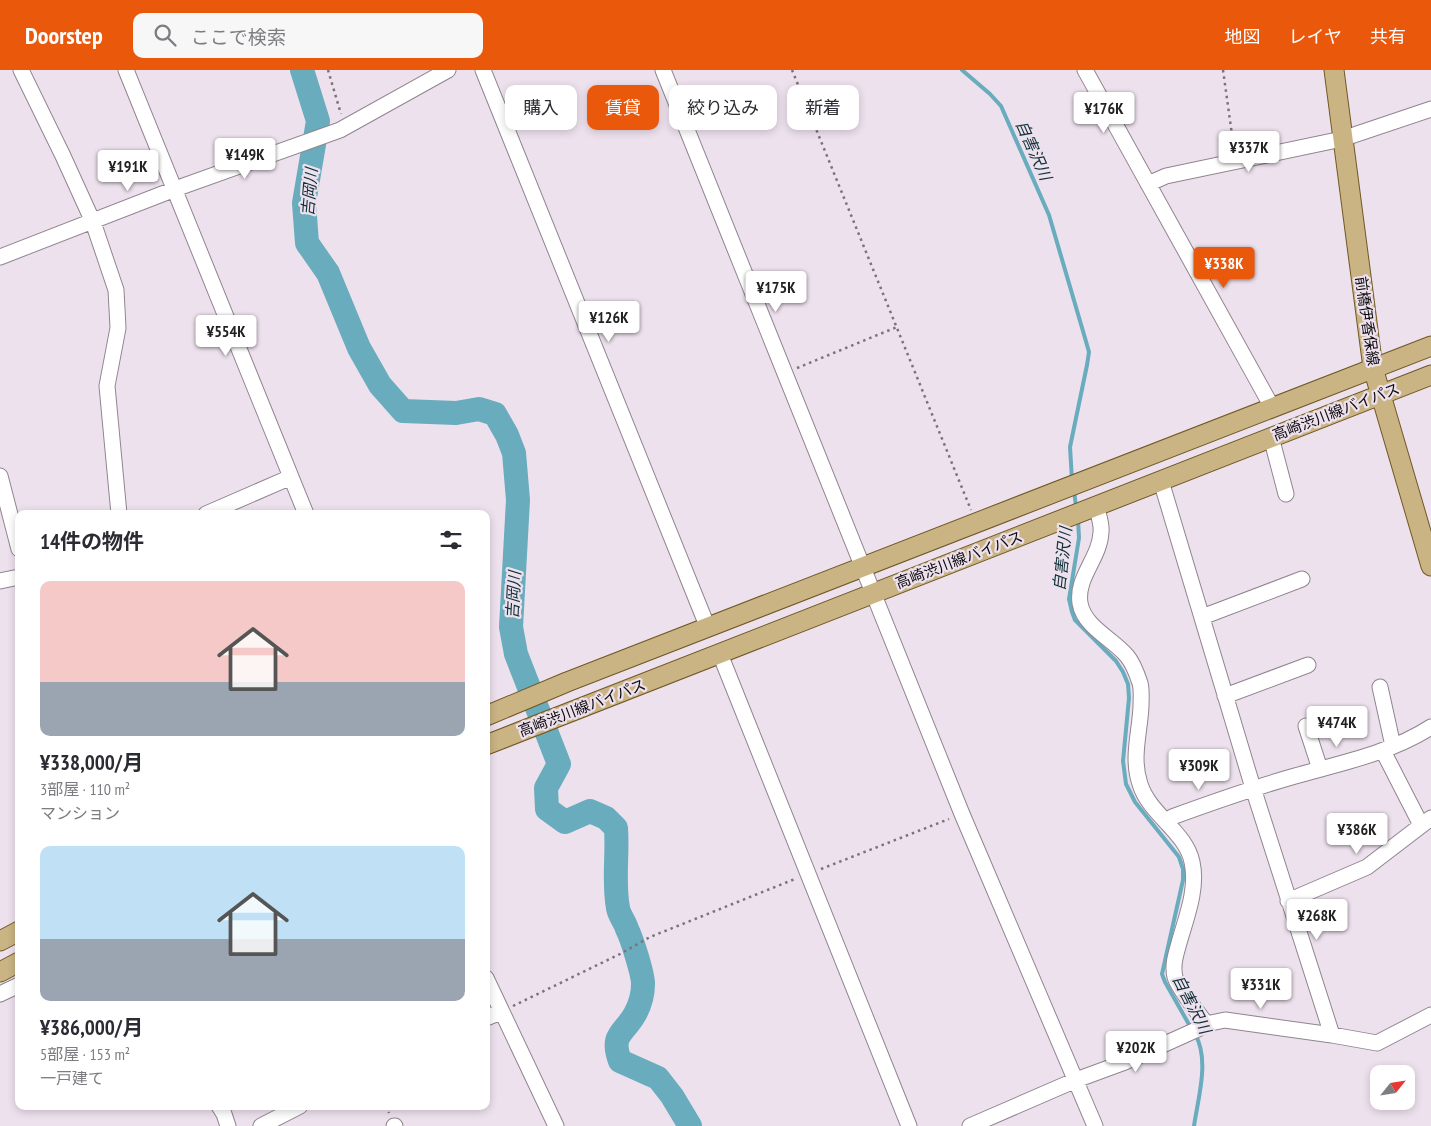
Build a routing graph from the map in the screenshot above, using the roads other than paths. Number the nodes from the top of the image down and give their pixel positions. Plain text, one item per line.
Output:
1 (21, 70) edge
2 (126, 70) edge
3 (448, 70) edge
4 (483, 70) edge
5 (663, 70) edge
6 (1085, 70) edge
7 (1334, 70) edge
8 (1431, 109) edge
9 (1342, 139) junction
10 (1148, 184) junction
11 (174, 189) junction
12 (93, 222) junction
13 (0, 257) edge
14 (1431, 346) edge
15 (1373, 368) junction
16 (1431, 375) edge
17 (1380, 395) junction
18 (1272, 407) junction
19 (1271, 438) junction
20 (0, 476) edge
21 (291, 477) junction
22 (1161, 481) junction
23 (1286, 494) dead end
24 (1092, 508) junction
25 (119, 510) edge
26 (215, 510) edge
27 (304, 510) edge
28 (15, 534) edge
29 (1431, 566) edge
30 (862, 567) junction
31 (15, 578) edge
32 (1302, 579) dead end
33 (0, 581) edge
34 (873, 594) junction
35 (1202, 617) junction
36 (708, 628) junction
37 (720, 654) junction
38 (1308, 665) dead end
39 (1380, 687) dead end
40 (1226, 696) junction
41 (490, 714) edge
42 (1306, 726) dead end
43 (1431, 728) edge
44 (490, 744) edge
45 (1388, 749) junction
46 (1320, 769) junction
47 (1253, 788) junction
48 (1426, 821) edge
49 (1167, 823) junction
50 (1288, 901) junction
51 (15, 933) edge
52 (0, 940) edge
53 (15, 964) edge
54 (0, 972) edge
55 (15, 987) edge
56 (490, 987) edge
57 (0, 994) edge
58 (501, 1012) junction
59 (1431, 1015) edge
60 (490, 1016) edge
61 (1202, 1026) junction
62 (1332, 1035) junction
63 (1076, 1080) junction
64 (222, 1110) edge
65 (292, 1110) edge
66 (228, 1126) edge
67 (261, 1126) edge
68 (556, 1126) edge
69 (909, 1126) edge
70 (970, 1126) edge
71 (1094, 1126) edge

1 - 12 street
2 - 11 street
3 - 11 street
4 - 36 street
5 - 30 street
6 - 10 street
7 - 9 main road, 前橋伊香保線
8 - 9 street
9 - 10 street
9 - 15 main road, 前橋伊香保線
10 - 18 street
11 - 12 street
11 - 21 street
12 - 13 street
12 - 25 street
14 - 15 main road, 高崎渋川線バイパス
15 - 17 main road, 前橋伊香保線
15 - 18 main road, 高崎渋川線バイパス
16 - 17 main road, 高崎渋川線バイパス
17 - 19 main road, 高崎渋川線バイパス
17 - 29 main road, 前橋伊香保線
18 - 30 main road, 高崎渋川線バイパス
19 - 22 main road, 高崎渋川線バイパス
19 - 23 street
20 - 28 street
21 - 26 street
21 - 27 street
22 - 24 main road, 高崎渋川線バイパス
22 - 35 street
24 - 34 main road, 高崎渋川線バイパス
24 - 49 street
30 - 34 street
30 - 36 main road, 高崎渋川線バイパス
31 - 33 street
32 - 35 street
34 - 37 main road, 高崎渋川線バイパス
34 - 63 street
35 - 40 street
36 - 41 main road, 高崎渋川線バイパス
37 - 44 main road, 高崎渋川線バイパス
37 - 69 street
38 - 40 street
39 - 45 street
40 - 47 street
42 - 46 street
43 - 45 street
45 - 46 street
45 - 48 street
46 - 47 street
47 - 49 street
47 - 50 street
48 - 50 street
49 - 61 street
50 - 62 street
51 - 52 main road
53 - 54 main road
55 - 57 street
56 - 58 street
58 - 60 street
58 - 68 street
59 - 62 street
61 - 62 street
61 - 63 street
63 - 70 street
63 - 71 street
64 - 66 street
65 - 67 street

